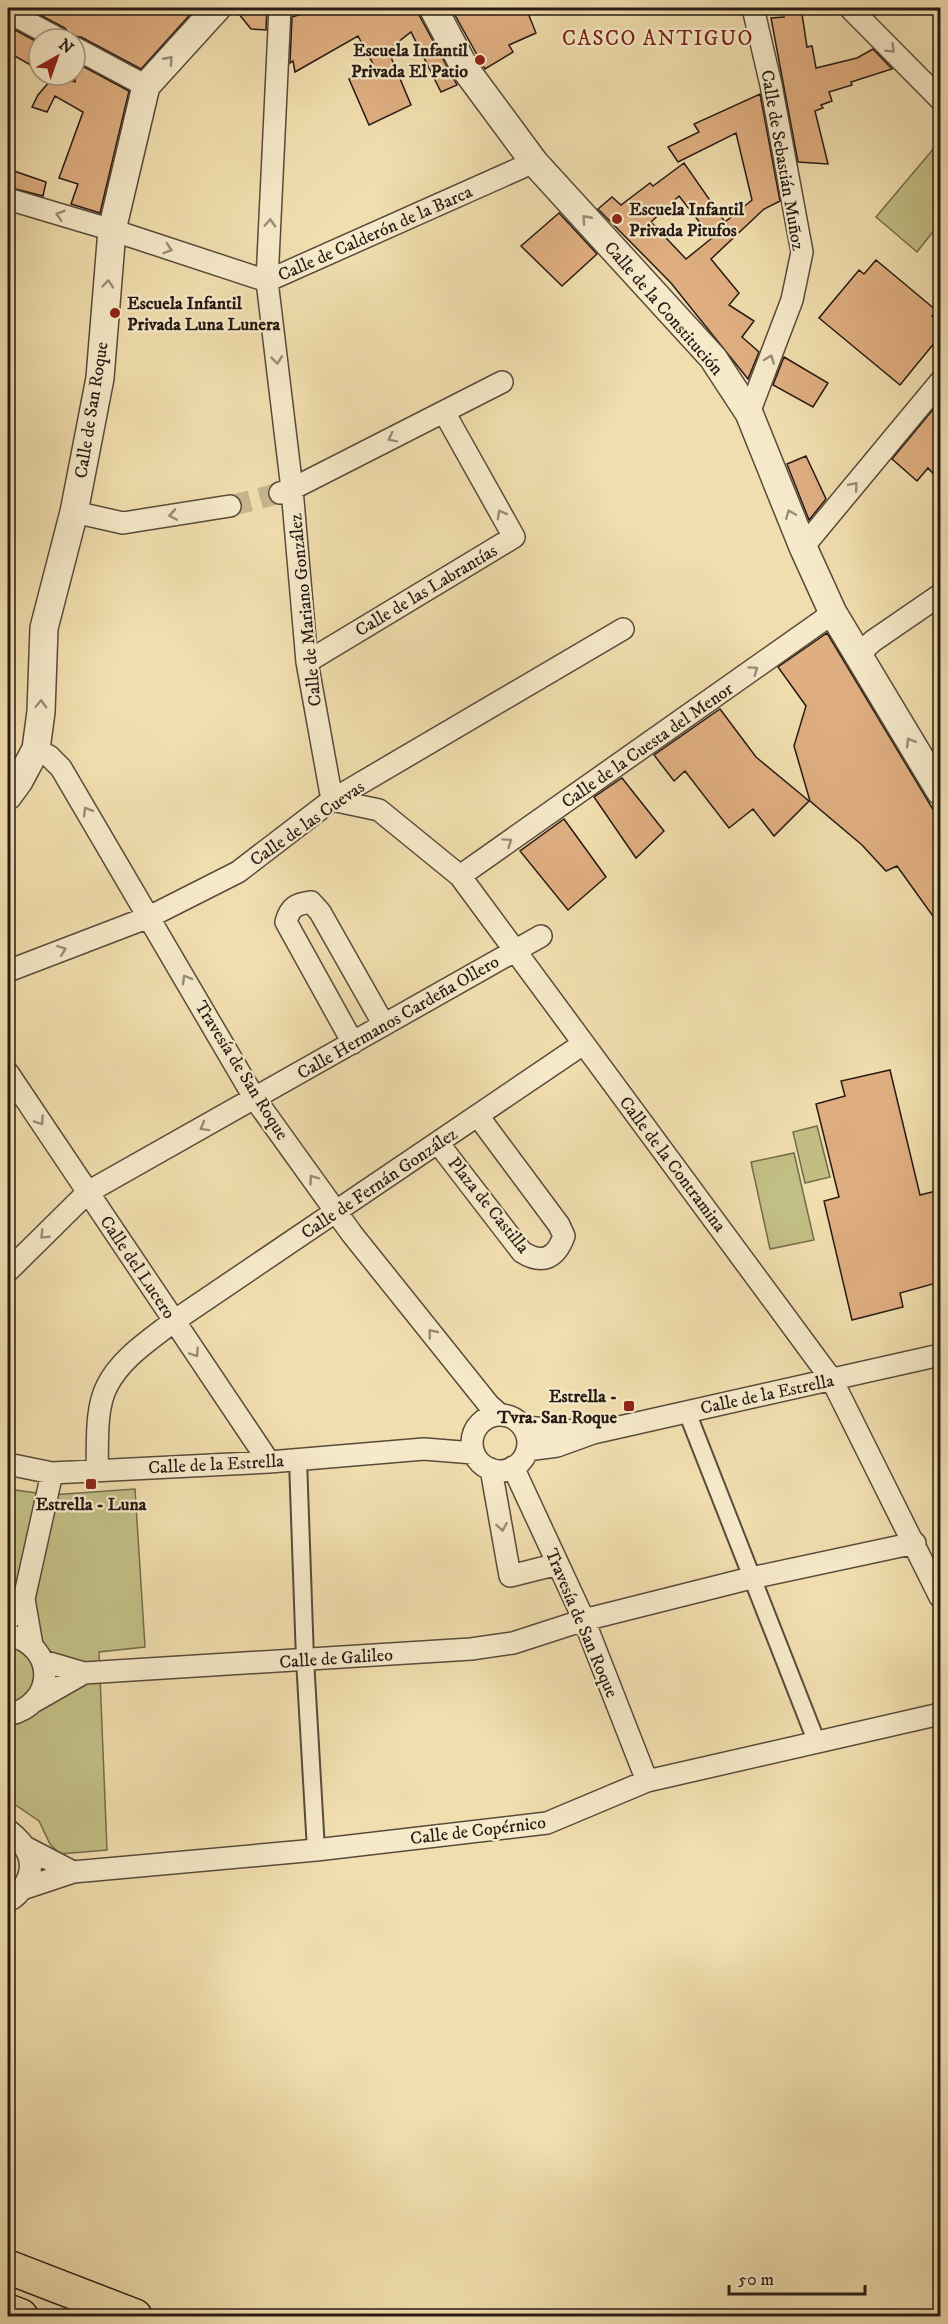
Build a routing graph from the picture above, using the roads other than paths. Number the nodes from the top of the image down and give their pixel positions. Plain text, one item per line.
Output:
1 (217, 8) edge
2 (280, 8) edge
3 (433, 8) edge
4 (753, 8) edge
5 (850, 8) edge
6 (8, 12) edge
7 (36, 27) edge
8 (87, 54) edge
9 (146, 86) junction
10 (940, 99) edge
11 (534, 162) junction
12 (8, 199) edge
13 (112, 230) junction
14 (267, 281) junction
15 (502, 381) dead end
16 (940, 382) edge
17 (444, 412) junction
18 (749, 413) junction
19 (286, 491) junction
20 (230, 506) tunnel mouth
21 (74, 512) junction
22 (803, 547) junction
23 (940, 595) edge
24 (833, 613) junction
25 (623, 629) dead end
26 (858, 656) junction
27 (308, 662) junction
28 (36, 749) junction
29 (940, 791) edge
30 (8, 796) edge
31 (332, 800) junction
32 (460, 876) junction
33 (150, 917) junction
34 (541, 936) dead end
35 (514, 951) junction
36 (8, 971) edge
37 (384, 1025) junction
38 (353, 1043) junction
39 (583, 1044) junction
40 (8, 1073) edge
41 (255, 1099) junction
42 (478, 1116) junction
43 (438, 1143) junction
44 (88, 1192) junction
45 (336, 1211) junction
46 (8, 1271) edge
47 (174, 1321) junction
48 (940, 1355) edge
49 (468, 1379) junction
50 (832, 1380) junction
51 (687, 1412) junction
52 (500, 1415) junction
53 (523, 1427) junction
54 (593, 1433) junction
55 (476, 1437) junction
56 (527, 1450) junction
57 (298, 1460) junction
58 (269, 1462) junction
59 (8, 1464) edge
60 (513, 1467) junction
61 (491, 1469) junction
62 (98, 1470) junction
63 (52, 1473) junction
64 (915, 1543) junction
65 (558, 1564) junction
66 (751, 1578) junction
67 (940, 1598) edge
68 (24, 1599) junction
69 (8, 1620) edge
70 (584, 1620) junction
71 (8, 1635) edge
72 (37, 1653) junction
73 (305, 1659) junction
74 (84, 1673) junction
75 (18, 1713) edge
76 (940, 1714) edge
77 (817, 1743) junction
78 (647, 1781) junction
79 (8, 1830) edge
80 (25, 1847) junction
81 (316, 1850) junction
82 (73, 1872) junction
83 (15, 1895) edge
84 (8, 2257) edge
85 (8, 2267) edge
86 (68, 2292) junction
87 (8, 2311) edge
88 (21, 2316) edge
89 (135, 2316) edge

9 -> 1 street, Calle de San Roque
14 -> 2 street, Calle de Mariano González
3 - 11 street, Calle de la Constitución
18 -> 4 street, Calle de Sebastián Muñoz
5 -> 10 street
6 - 7 street
8 - 9 street
9 - 13 street, Calle de San Roque
11 - 14 street, Calle de Calderón de la Barca
18 -> 11 street, Calle de la Constitución
13 -> 12 street, Calle de Calderón de la Barca
13 -> 14 street, Calle de Calderón de la Barca
21 -> 13 street, Calle de San Roque
14 -> 19 street, Calle de Mariano González
15 - 17 street
22 -> 16 street
17 -> 19 street
27 -> 17 street, Calle de las Labrantías
22 -> 18 street, Calle de la Constitución
19 - 27 street, Calle de Mariano González
20 -> 21 street
28 -> 21 street, Calle de San Roque
22 - 24 street, Calle de la Constitución
23 - 26 street
24 - 26 street, Calle de la Constitución
32 -> 24 street, Calle de la Cuesta del Menor
25 - 31 street, Calle de las Cuevas
29 -> 26 street, Calle de la Constitución
27 - 31 street, Calle de Mariano González
28 - 30 street, Calle de San Roque
33 -> 28 street, Travesía de San Roque
31 - 32 street, Calle de la Contramina
31 - 33 street, Calle de las Cuevas
32 - 35 street, Calle de la Contramina
36 -> 33 street, Calle de las Cuevas
41 -> 33 street, Travesía de San Roque
34 - 35 street, Calle Hermanos Cardeña Ollero
35 - 37 street, Calle Hermanos Cardeña Ollero
35 - 39 street, Calle de la Contramina
37 - 38 street, Calle Hermanos Cardeña Ollero
37 - 38 street
38 - 41 street, Calle Hermanos Cardeña Ollero
39 - 42 street, Calle de Fernán González
39 - 50 street, Calle de la Contramina
40 -> 44 street, Calle del Lucero
41 -> 44 street, Calle Hermanos Cardeña Ollero
45 -> 41 street, Travesía de San Roque
42 - 43 street, Calle de Fernán González
42 - 43 street, Plaza de Castilla
43 - 45 street, Calle de Fernán González
44 -> 46 street, Calle Hermanos Cardeña Ollero
44 - 47 street, Calle del Lucero
45 - 47 street, Calle de Fernán González
49 -> 45 street, Travesía de San Roque
47 -> 58 street, Calle del Lucero
47 - 62 street, Calle de Fernán González
48 - 50 street, Calle de la Estrella
49 - 52 street, Travesía de San Roque
49 - 55 street, Travesía de San Roque
50 - 51 street, Calle de la Estrella
50 - 64 street, Calle de la Contramina
51 - 54 street, Calle de la Estrella
51 - 66 street
52 - 53 street
52 - 55 street
53 - 54 street, Calle de la Estrella
53 - 56 street
54 - 56 street, Calle de la Estrella
55 - 57 street, Calle de la Estrella
55 - 61 street
56 - 60 street
57 - 58 street, Calle de la Estrella
57 - 73 street
58 - 62 street, Calle de la Estrella
59 - 63 street, Calle de la Estrella
60 - 61 street
60 - 65 street, Travesía de San Roque
61 -> 65 street
62 - 63 street, Calle de la Estrella
63 - 68 street
64 - 66 street, Calle de Galileo
64 - 67 street, Calle de la Contramina
65 - 70 street, Travesía de San Roque
66 - 70 street, Calle de Galileo
66 - 77 street
68 - 69 street
68 - 72 street
70 - 73 street, Calle de Galileo
70 - 78 street, Travesía de San Roque
71 - 72 street, Calle de Galileo
72 - 74 street, Calle de Galileo
72 - 75 street
73 - 74 street, Calle de Galileo
73 - 81 street
74 - 75 street, Calle de Galileo
76 - 77 street, Calle de Copérnico
77 - 78 street, Calle de Copérnico
78 - 81 street, Calle de Copérnico
79 - 80 street
80 - 82 street
80 - 83 street
81 - 82 street, Calle de Copérnico
82 - 83 street, Calle de Copérnico
84 - 86 highway
85 - 86 highway
86 - 89 highway
87 - 88 highway

